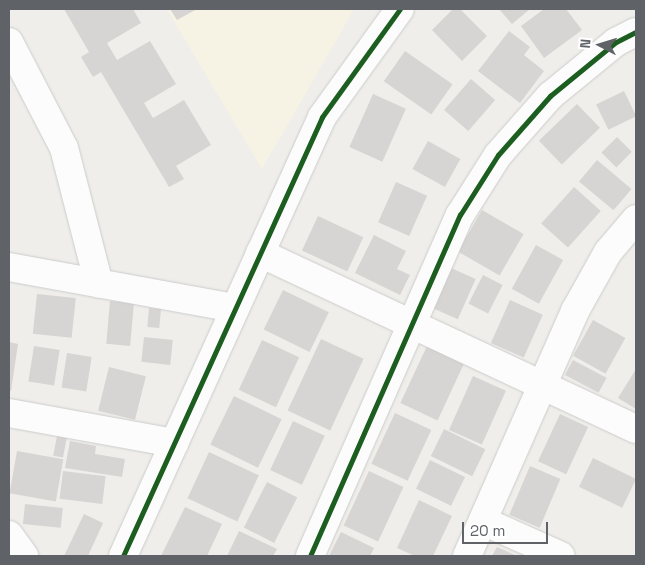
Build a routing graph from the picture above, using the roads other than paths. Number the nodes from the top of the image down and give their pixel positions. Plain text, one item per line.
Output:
1 (400, 9) edge
2 (636, 32) edge
3 (9, 42) edge
4 (636, 219) edge
5 (260, 252) junction
6 (9, 267) edge
7 (99, 284) junction
8 (234, 308) junction
9 (414, 324) junction
10 (543, 384) junction
11 (9, 413) edge
12 (636, 429) edge
13 (174, 443) junction
14 (483, 521) junction
15 (9, 535) edge
16 (24, 556) edge
17 (123, 556) edge
18 (310, 556) edge
19 (467, 556) edge
20 (561, 556) edge

1 - 5 street
2 - 9 street
3 - 7 street
4 - 10 street
5 - 8 street
5 - 9 street
6 - 7 street
7 - 8 street
8 - 13 street
9 - 10 street
9 - 18 street
10 - 12 street
10 - 14 street
11 - 13 street
13 - 17 street
14 - 19 street
14 - 20 street
15 - 16 street

